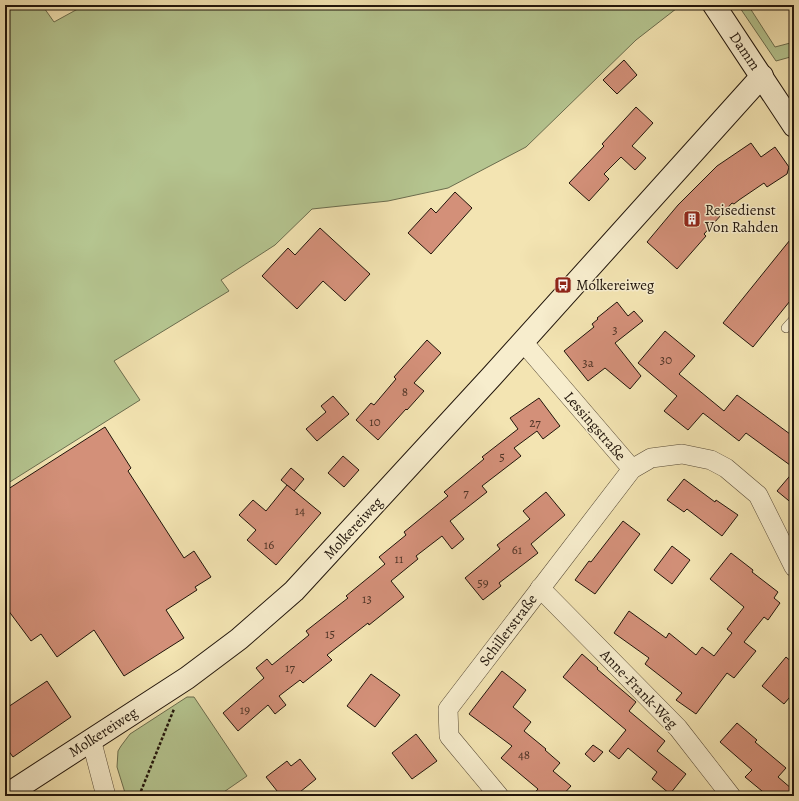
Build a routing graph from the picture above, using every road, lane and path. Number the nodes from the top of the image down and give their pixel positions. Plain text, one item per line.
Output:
1 (714, 5) edge
2 (762, 76) junction
3 (794, 126) edge
4 (794, 319) edge
5 (786, 328) dead end
6 (523, 342) junction
7 (632, 469) junction
8 (794, 567) edge
9 (540, 588) junction
10 (175, 707) dead end
11 (91, 739) junction
12 (5, 796) edge
13 (106, 796) edge
14 (140, 796) edge
15 (499, 796) edge
16 (731, 796) edge

1 - 2 main road, Damm
2 - 3 main road, Damm
2 - 6 main road, Molkereiweg
4 - 5 lane
6 - 7 street, Lessingstraße
6 - 11 main road, Molkereiweg
7 - 8 street, Lessingstraße
7 - 9 street, Schillerstraße
9 - 15 street, Schillerstraße
9 - 16 street, Anne-Frank-Weg
10 - 14 path
11 - 12 main road, Molkereiweg
11 - 13 street

